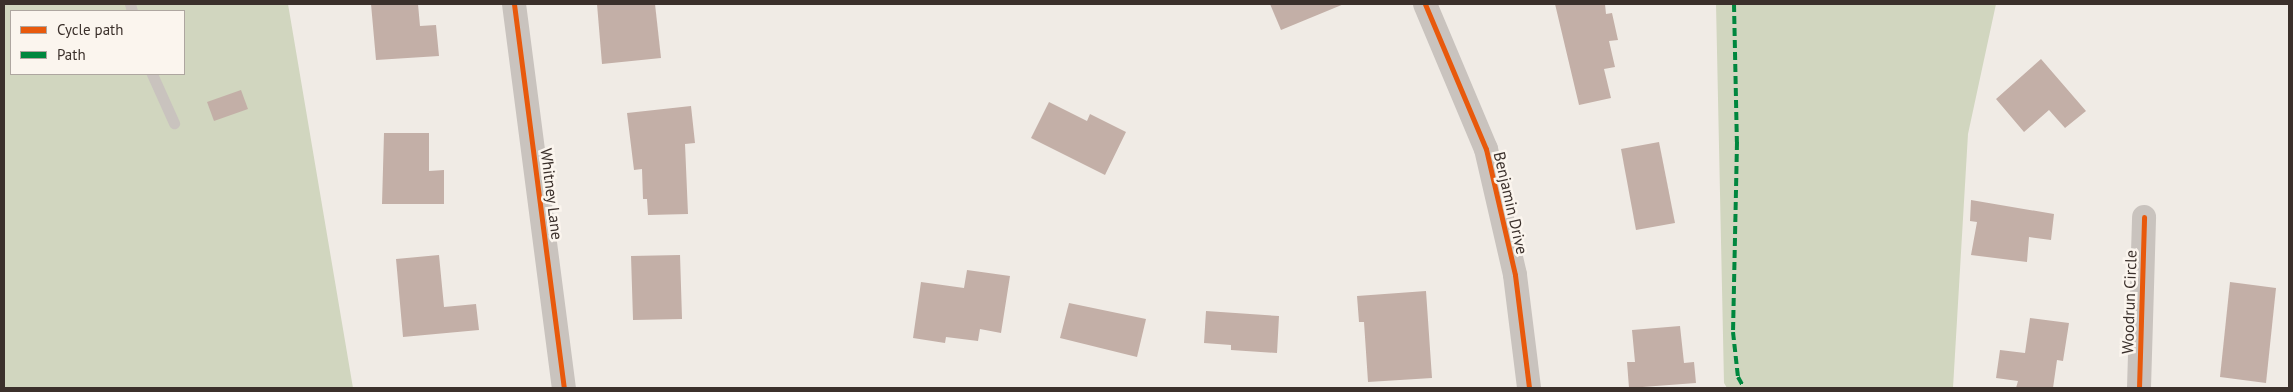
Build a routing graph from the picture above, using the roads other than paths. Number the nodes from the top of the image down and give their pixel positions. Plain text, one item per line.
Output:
1 (514, 4) edge
2 (1425, 4) edge
3 (152, 75) edge
4 (174, 123) dead end
5 (2144, 217) dead end
6 (564, 388) edge
7 (1529, 388) edge
8 (2139, 388) edge

1 - 6 street, Whitney Lane
2 - 7 street, Benjamin Drive
3 - 4 lane
5 - 8 street, Woodrun Circle

